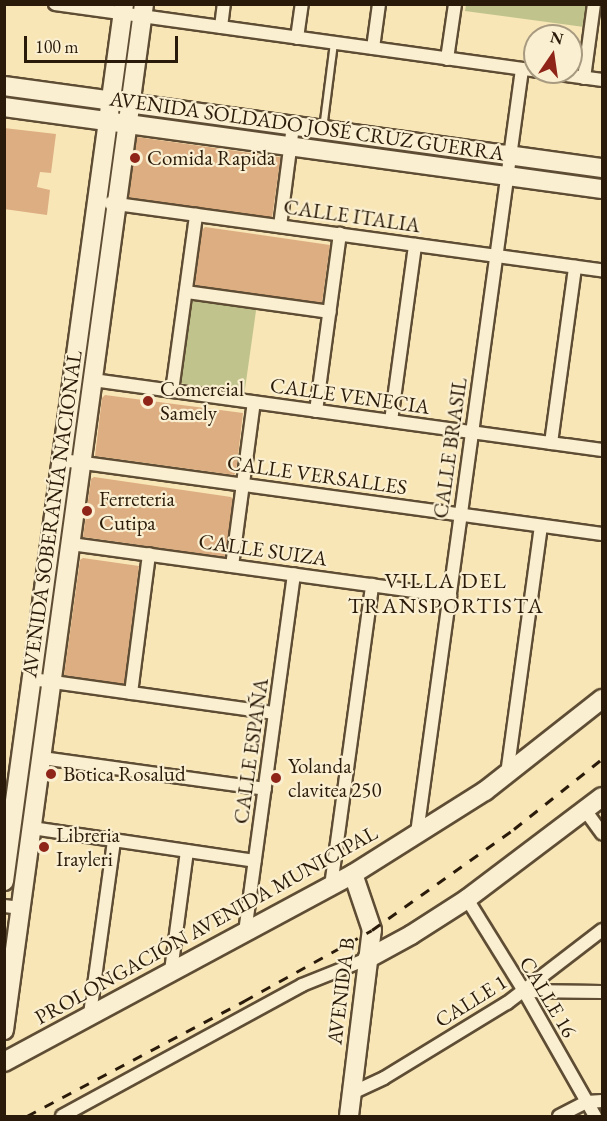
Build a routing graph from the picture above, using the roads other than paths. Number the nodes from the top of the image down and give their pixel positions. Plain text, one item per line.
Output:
1 (56, 4) edge
2 (224, 4) edge
3 (302, 4) edge
4 (379, 4) edge
5 (455, 4) edge
6 (594, 4) edge
7 (123, 9) edge
8 (143, 10) edge
9 (221, 27) junction
10 (297, 38) junction
11 (334, 43) junction
12 (373, 48) junction
13 (447, 59) junction
14 (522, 69) joint
15 (584, 78) joint
16 (603, 80) edge
17 (4, 86) edge
18 (110, 101) junction
19 (130, 103) junction
20 (4, 107) edge
21 (108, 121) junction
22 (128, 124) junction
23 (293, 126) junction
24 (323, 130) junction
25 (290, 146) junction
26 (510, 155) junction
27 (603, 168) edge
28 (507, 176) junction
29 (603, 189) edge
30 (97, 201) junction
31 (117, 204) junction
32 (196, 215) junction
33 (280, 226) junction
34 (340, 234) junction
35 (415, 245) junction
36 (496, 256) junction
37 (575, 267) junction
38 (603, 270) edge
39 (186, 292) junction
40 (330, 312) junction
41 (93, 380) junction
42 (172, 391) junction
43 (254, 402) junction
44 (316, 411) junction
45 (391, 421) junction
46 (472, 432) junction
47 (551, 443) junction
48 (603, 450) edge
49 (62, 460) junction
50 (81, 463) junction
51 (243, 485) junction
52 (461, 515) junction
53 (541, 526) junction
54 (603, 534) edge
55 (70, 544) junction
56 (149, 554) junction
57 (232, 566) junction
58 (294, 574) junction
59 (372, 585) junction
60 (450, 596) junction
61 (32, 679) junction
62 (52, 682) junction
63 (130, 693) junction
64 (603, 699) edge
65 (275, 712) junction
66 (42, 758) junction
67 (507, 774) junction
68 (265, 789) junction
69 (603, 796) edge
70 (10, 802) edge
71 (35, 805) junction
72 (585, 810) junction
73 (8, 824) edge
74 (32, 828) junction
75 (417, 833) junction
76 (603, 833) edge
77 (114, 841) junction
78 (188, 851) junction
79 (255, 861) junction
80 (353, 874) junction
81 (4, 881) edge
82 (331, 886) junction
83 (467, 899) junction
84 (13, 907) edge
85 (603, 930) edge
86 (245, 932) junction
87 (367, 959) junction
88 (171, 971) junction
89 (524, 991) junction
90 (603, 992) edge
91 (90, 1014) junction
92 (4, 1030) edge
93 (4, 1062) edge
94 (352, 1093) junction
95 (603, 1101) edge
96 (587, 1102) junction
97 (62, 1116) edge
98 (349, 1116) edge
99 (559, 1116) edge
100 (595, 1116) edge

1 - 7 street
2 - 9 street
3 - 10 street
4 - 12 street
5 - 13 street
6 - 15 street
7 - 8 street
7 - 18 street, AVENIDA SOBERANÍA NACIONAL
8 - 9 street
8 - 19 street, AVENIDA SOBERANÍA NACIONAL
9 - 10 street
10 - 11 street
11 - 12 street
11 - 24 lane
12 - 13 street
13 - 14 street
14 - 26 street, CALLE BRASIL
15 - 16 street
17 - 18 street, AVENIDA SOLDADO JOSÉ CRUZ GUERRA
18 - 19 street, AVENIDA SOLDADO JOSÉ CRUZ GUERRA
18 - 21 street, AVENIDA SOBERANÍA NACIONAL
19 - 22 street, AVENIDA SOBERANÍA NACIONAL
19 - 23 street, AVENIDA SOLDADO JOSÉ CRUZ GUERRA
20 - 21 street, AVENIDA SOLDADO JOSÉ CRUZ GUERRA
21 - 22 street, AVENIDA SOLDADO JOSÉ CRUZ GUERRA
21 - 30 street, AVENIDA SOBERANÍA NACIONAL
22 - 25 street, AVENIDA SOLDADO JOSÉ CRUZ GUERRA
22 - 31 street, AVENIDA SOBERANÍA NACIONAL
23 - 24 street, AVENIDA SOLDADO JOSÉ CRUZ GUERRA
23 - 25 street
24 - 26 street, AVENIDA SOLDADO JOSÉ CRUZ GUERRA
25 - 28 street, AVENIDA SOLDADO JOSÉ CRUZ GUERRA
25 - 33 street
26 - 27 street, AVENIDA SOLDADO JOSÉ CRUZ GUERRA
26 - 28 street, CALLE BRASIL
28 - 29 street, AVENIDA SOLDADO JOSÉ CRUZ GUERRA
28 - 36 street, CALLE BRASIL
30 - 31 street, CALLE ITALIA
30 - 49 street, AVENIDA SOBERANÍA NACIONAL
31 - 32 street, CALLE ITALIA
31 - 41 street, AVENIDA SOBERANÍA NACIONAL
32 - 33 street, CALLE ITALIA
32 - 39 street
33 - 34 street, CALLE ITALIA
34 - 35 street, CALLE ITALIA
34 - 40 street
35 - 36 street, CALLE ITALIA
35 - 45 street
36 - 37 street, CALLE ITALIA
36 - 46 street, CALLE BRASIL
37 - 38 street, CALLE ITALIA
37 - 47 street
39 - 40 street
39 - 42 street
40 - 44 street
41 - 42 street, CALLE VENECIA
41 - 50 street, AVENIDA SOBERANÍA NACIONAL
42 - 43 street, CALLE VENECIA
43 - 44 street, CALLE VENECIA
43 - 51 street
44 - 45 street, CALLE VENECIA
45 - 46 street, CALLE VENECIA
46 - 47 street, CALLE VENECIA
46 - 52 street, CALLE BRASIL
47 - 48 street, CALLE VENECIA
49 - 50 street, CALLE VERSALLES
49 - 61 street, AVENIDA SOBERANÍA NACIONAL
50 - 51 street, CALLE VERSALLES
50 - 55 street, AVENIDA SOBERANÍA NACIONAL
51 - 52 street, CALLE VERSALLES
51 - 57 street
52 - 53 street, CALLE VERSALLES
52 - 60 street, CALLE BRASIL
53 - 54 street, CALLE VERSALLES
53 - 67 street
55 - 56 street, CALLE SUIZA
55 - 62 street, AVENIDA SOBERANÍA NACIONAL
56 - 57 street, CALLE SUIZA
56 - 63 street
57 - 58 street, CALLE SUIZA
58 - 59 street, CALLE SUIZA
58 - 65 street, CALLE ESPAÑA
59 - 60 street, CALLE SUIZA
59 - 82 street
60 - 75 street, CALLE BRASIL
61 - 62 street
61 - 70 street, AVENIDA SOBERANÍA NACIONAL
62 - 63 street
62 - 66 street, AVENIDA SOBERANÍA NACIONAL
63 - 65 street
64 - 67 street, PROLONGACIÓN AVENIDA MUNICIPAL
65 - 68 street, CALLE ESPAÑA
66 - 68 street
66 - 71 street, AVENIDA SOBERANÍA NACIONAL
67 - 75 street, PROLONGACIÓN AVENIDA MUNICIPAL
68 - 79 street, CALLE ESPAÑA
69 - 72 street
70 - 71 street
70 - 73 street, AVENIDA SOBERANÍA NACIONAL
71 - 74 street, AVENIDA SOBERANÍA NACIONAL
72 - 76 street
72 - 83 street
73 - 74 street
73 - 81 street, AVENIDA SOBERANÍA NACIONAL
74 - 77 street
74 - 84 street, AVENIDA SOBERANÍA NACIONAL
75 - 80 street, PROLONGACIÓN AVENIDA MUNICIPAL
77 - 78 street
77 - 91 street
78 - 79 street
78 - 88 street
79 - 86 street, CALLE ESPAÑA
80 - 82 street, PROLONGACIÓN AVENIDA MUNICIPAL
80 - 87 street, AVENIDA B
82 - 86 street, PROLONGACIÓN AVENIDA MUNICIPAL
83 - 87 street
83 - 89 street, CALLE 16
84 - 92 street, AVENIDA SOBERANÍA NACIONAL
85 - 89 street, CALLE 1
86 - 88 street, PROLONGACIÓN AVENIDA MUNICIPAL
87 - 94 street, AVENIDA B
87 - 97 street
88 - 91 street, PROLONGACIÓN AVENIDA MUNICIPAL
89 - 90 street
89 - 94 street, CALLE 1
89 - 96 street, CALLE 16
91 - 93 street, PROLONGACIÓN AVENIDA MUNICIPAL
94 - 98 street, AVENIDA B
95 - 96 street
96 - 99 street
96 - 100 street, CALLE 16

